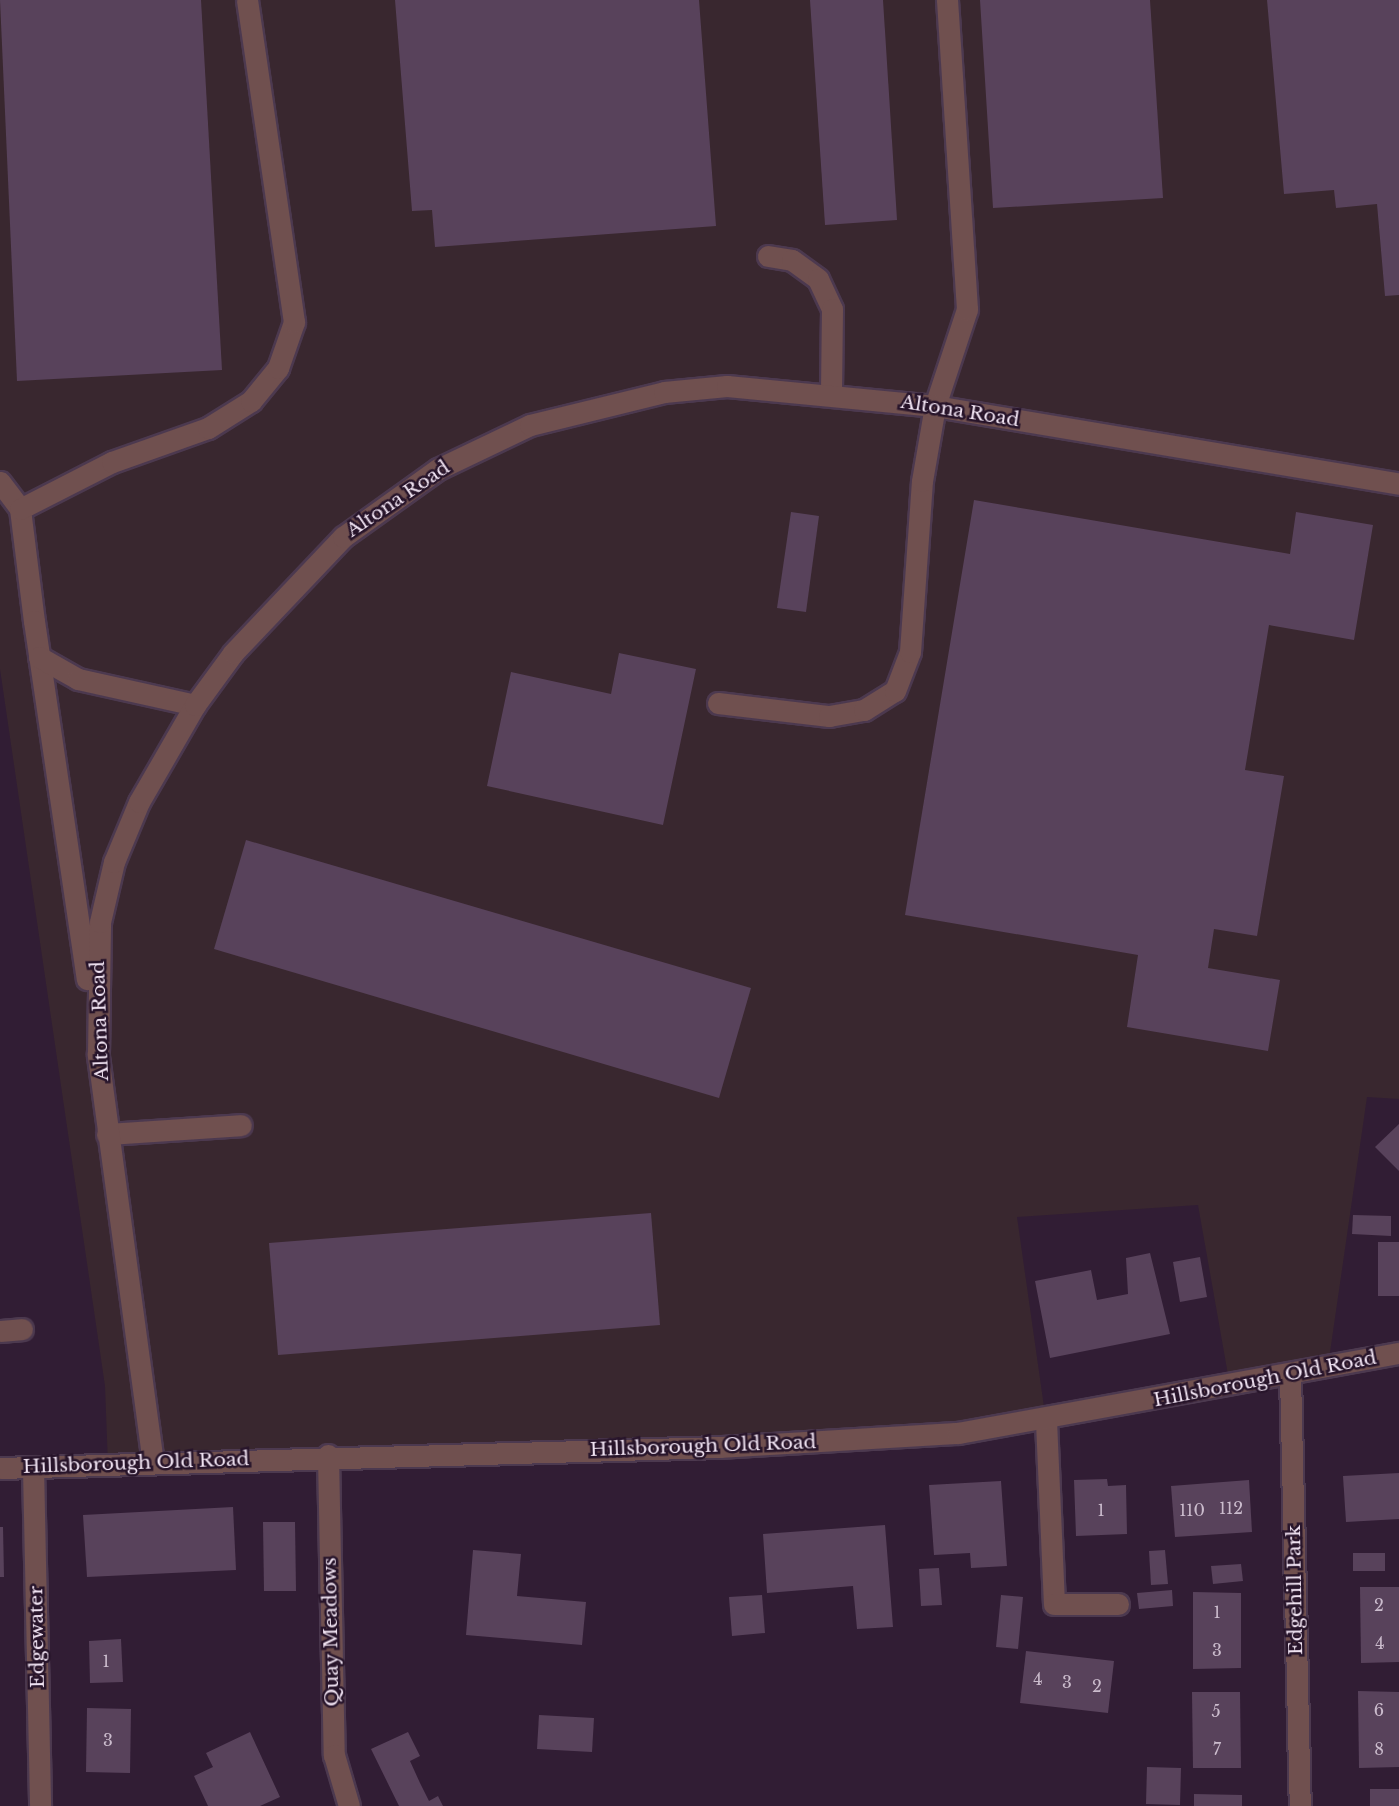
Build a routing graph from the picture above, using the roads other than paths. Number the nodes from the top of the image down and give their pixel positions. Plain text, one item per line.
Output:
1 (247, 0) edge
2 (947, 0) edge
3 (768, 256) dead end
4 (831, 391) junction
5 (935, 406) junction
6 (0, 482) edge
7 (1399, 484) edge
8 (20, 509) junction
9 (39, 657) junction
10 (718, 703) dead end
11 (195, 705) junction
12 (98, 1054) junction
13 (241, 1125) dead end
14 (107, 1134) junction
15 (22, 1329) dead end
16 (0, 1331) edge
17 (1399, 1353) edge
18 (1290, 1374) junction
19 (1046, 1421) junction
20 (328, 1455) junction
21 (153, 1463) junction
22 (33, 1467) junction
23 (0, 1468) edge
24 (1118, 1604) dead end
25 (40, 1806) edge
26 (349, 1806) edge
27 (1300, 1806) edge

1 - 8 street
2 - 5 street
3 - 4 street
4 - 5 street, Altona Road
4 - 11 street, Altona Road
5 - 7 street, Altona Road
5 - 10 street
6 - 8 street
8 - 9 street
9 - 11 street
9 - 12 street
11 - 12 street, Altona Road
12 - 14 street, Altona Road
13 - 14 street
14 - 21 street, Altona Road
15 - 16 street
17 - 18 street, Hillsborough Old Road
18 - 19 street, Hillsborough Old Road
18 - 27 street, Edgehill Park
19 - 20 street, Hillsborough Old Road
19 - 24 street
20 - 21 street, Hillsborough Old Road
20 - 26 street, Quay Meadows
21 - 22 street, Hillsborough Old Road
22 - 23 street, Hillsborough Old Road
22 - 25 street, Edgewater

